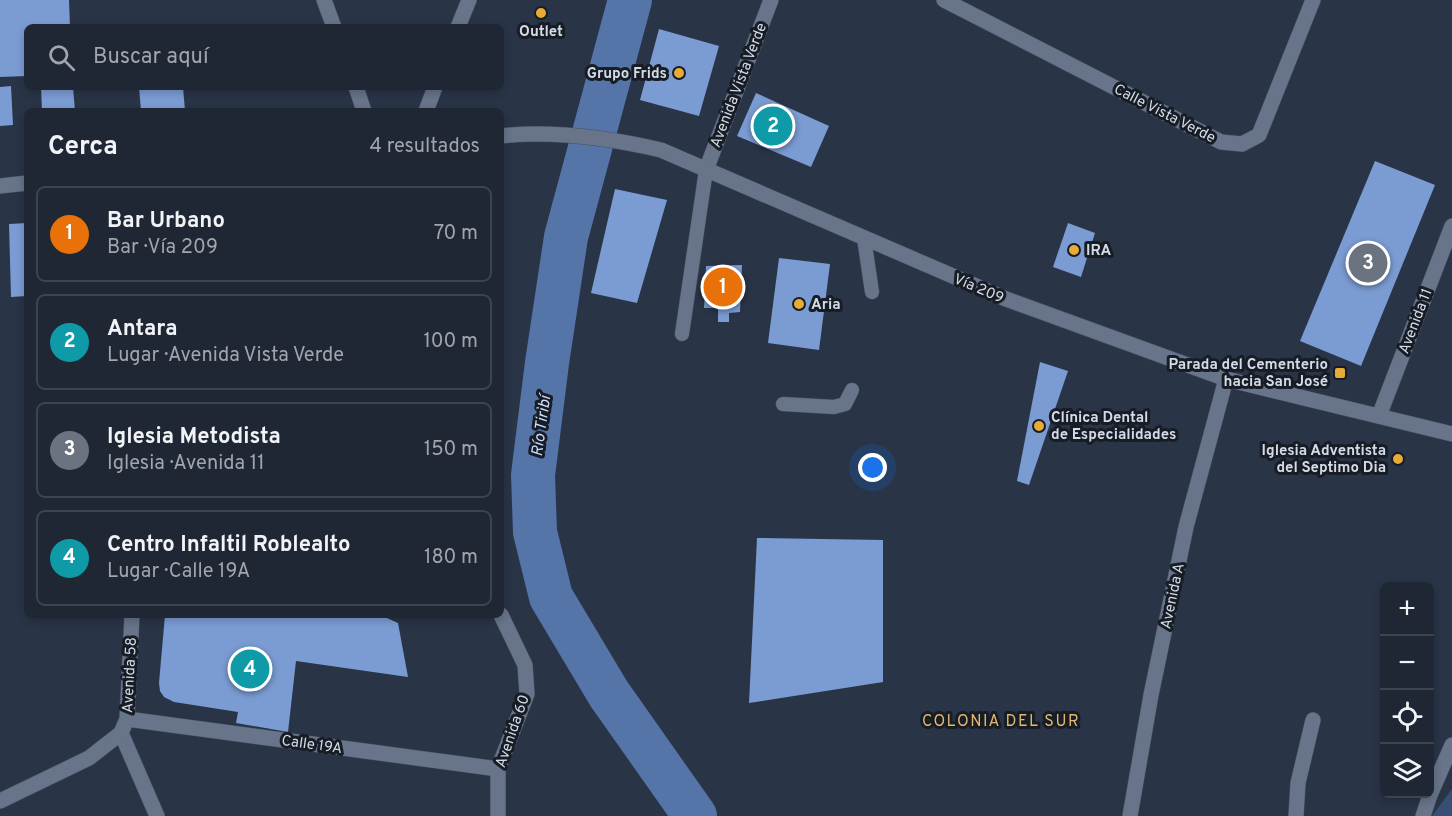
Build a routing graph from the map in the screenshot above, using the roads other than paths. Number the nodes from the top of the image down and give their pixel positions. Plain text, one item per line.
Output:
1 (324, 0) edge
2 (469, 0) edge
3 (771, 0) edge
4 (944, 0) edge
5 (1313, 0) edge
6 (333, 24) edge
7 (459, 24) edge
8 (357, 90) edge
9 (434, 90) edge
10 (363, 108) edge
11 (427, 108) edge
12 (507, 135) edge
13 (706, 170) junction
14 (24, 183) edge
15 (0, 186) edge
16 (1452, 226) edge
17 (864, 238) junction
18 (872, 292) dead end
19 (682, 334) dead end
20 (1226, 379) junction
21 (852, 390) dead end
22 (783, 404) dead end
23 (1379, 416) junction
24 (1452, 434) edge
25 (132, 618) edge
26 (502, 618) edge
27 (126, 719) junction
28 (1313, 720) dead end
29 (121, 734) junction
30 (1452, 745) edge
31 (498, 769) junction
32 (0, 801) edge
33 (157, 816) edge
34 (498, 816) edge
35 (1130, 816) edge
36 (1296, 816) edge
37 (1423, 816) edge

1 - 6 street
2 - 7 street
3 - 13 street, Avenida Vista Verde
4 - 5 street, Calle Vista Verde
8 - 10 street
9 - 11 street
12 - 13 street, Vía 209
13 - 17 street, Vía 209
13 - 19 lane
14 - 15 street
16 - 23 street, Avenida 11
17 - 18 lane
17 - 20 street, Vía 209
20 - 23 street, Vía 209
20 - 35 street, Avenida A
21 - 22 lane
23 - 24 street, Vía 209
25 - 27 street, Avenida 58
26 - 31 street, Avenida 60
27 - 29 street, Avenida 58
27 - 31 street, Calle 19A
28 - 36 street
29 - 32 street
29 - 33 street
30 - 37 street
31 - 34 street, Avenida 60

